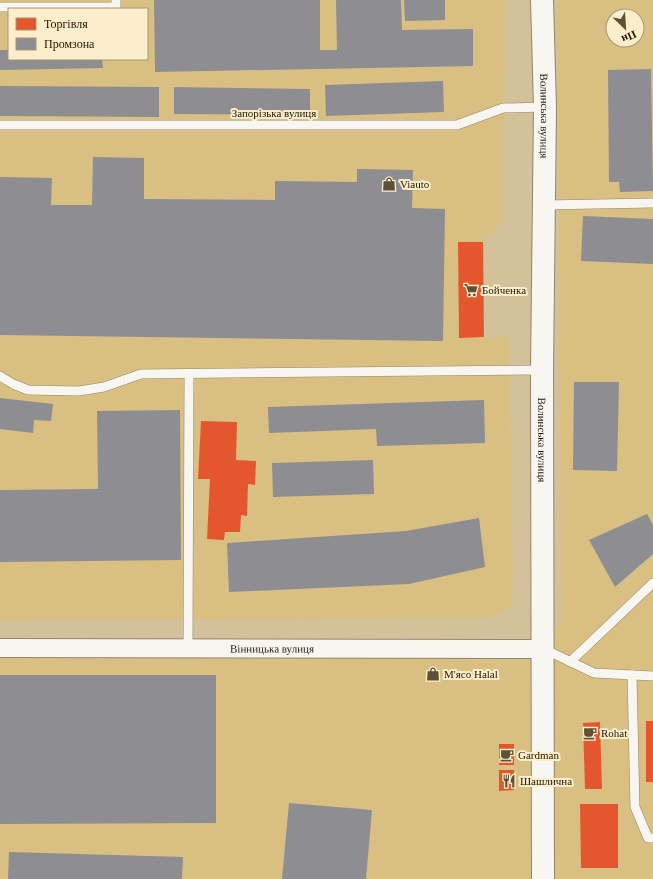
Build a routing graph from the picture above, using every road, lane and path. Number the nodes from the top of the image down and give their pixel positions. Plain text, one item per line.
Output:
1 (116, 0) edge
2 (542, 0) edge
3 (0, 7) edge
4 (545, 107) junction
5 (0, 125) edge
6 (653, 203) edge
7 (544, 205) junction
8 (542, 370) junction
9 (189, 374) junction
10 (0, 376) edge
11 (653, 583) edge
12 (0, 648) edge
13 (188, 649) junction
14 (544, 649) junction
15 (570, 662) junction
16 (632, 675) junction
17 (653, 676) edge
18 (653, 838) edge
19 (543, 879) edge

1 - 3 lane
2 - 4 street, Волинська вулиця
4 - 5 lane, Запорізька вулиця
4 - 7 street, Волинська вулиця
6 - 7 lane
7 - 8 street, Волинська вулиця
8 - 9 lane
8 - 14 street, Волинська вулиця
9 - 10 lane
9 - 13 lane
11 - 15 lane
12 - 13 street, Вінницька вулиця
13 - 14 street, Вінницька вулиця
14 - 15 lane
14 - 19 street, Волинська вулиця
15 - 16 lane
16 - 17 lane
16 - 18 lane

